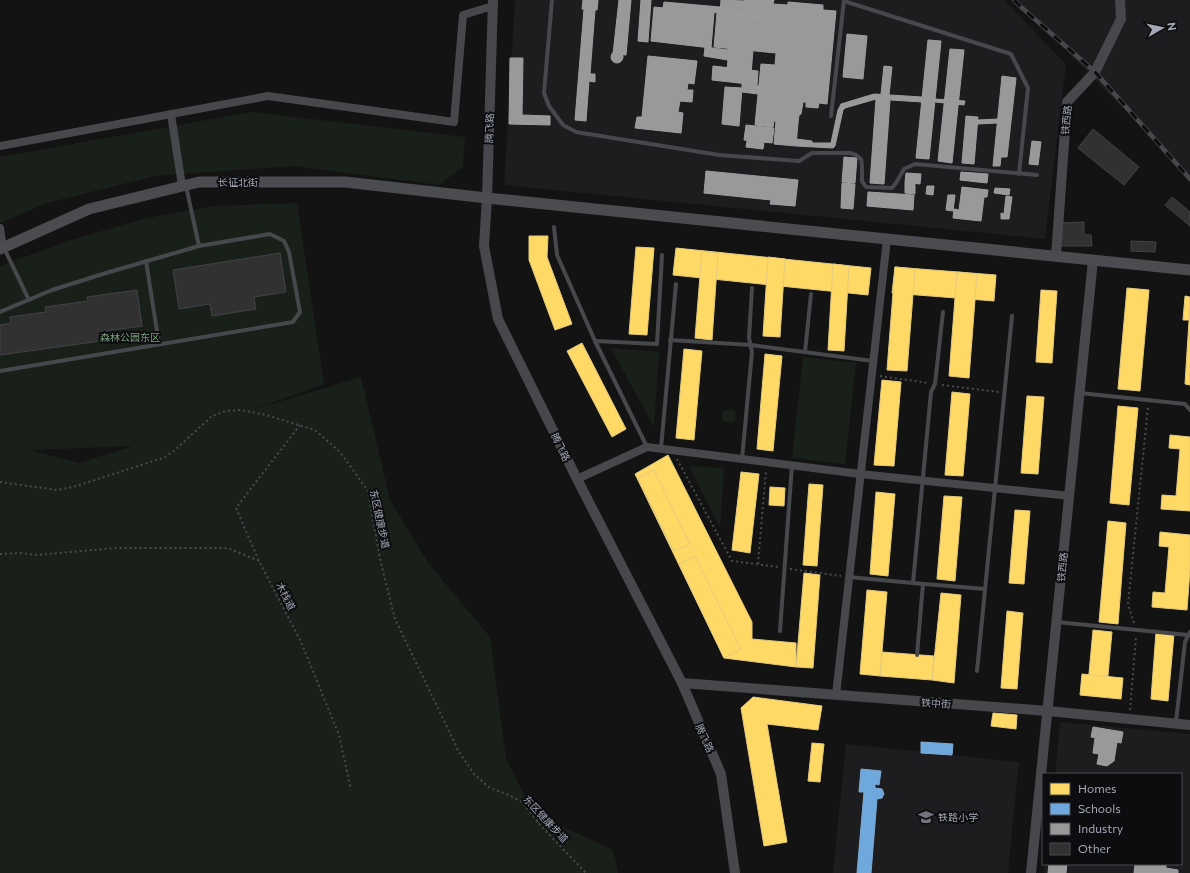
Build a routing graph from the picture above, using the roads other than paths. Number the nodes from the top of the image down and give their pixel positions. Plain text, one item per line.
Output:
1 (552, 0) edge
2 (1120, 0) edge
3 (844, 1) edge
4 (493, 3) edge
5 (171, 114) junction
6 (830, 116) dead end
7 (0, 146) edge
8 (1020, 174) junction
9 (1037, 175) dead end
10 (184, 186) junction
11 (487, 198) junction
12 (554, 227) dead end
13 (0, 228) edge
14 (887, 239) junction
15 (198, 246) junction
16 (2, 249) edge
17 (662, 255) dead end
18 (1056, 256) junction
19 (1094, 260) junction
20 (146, 261) junction
21 (1190, 270) edge
22 (676, 284) dead end
23 (752, 288) dead end
24 (811, 294) dead end
25 (29, 300) junction
26 (0, 312) edge
27 (942, 312) dead end
28 (1012, 316) dead end
29 (670, 340) junction
30 (595, 341) junction
31 (159, 344) junction
32 (751, 345) junction
33 (805, 352) junction
34 (873, 361) junction
35 (0, 371) edge
36 (1080, 393) junction
37 (1190, 410) edge
38 (648, 447) junction
39 (660, 448) junction
40 (742, 459) junction
41 (792, 465) junction
42 (860, 474) junction
43 (577, 479) junction
44 (923, 480) junction
45 (995, 488) junction
46 (1070, 496) junction
47 (849, 577) junction
48 (913, 583) junction
49 (923, 584) junction
50 (985, 590) junction
51 (1057, 622) junction
52 (780, 631) dead end
53 (1189, 634) edge
54 (917, 655) dead end
55 (977, 670) dead end
56 (682, 683) junction
57 (836, 695) junction
58 (1048, 711) junction
59 (1176, 724) junction
60 (1190, 725) edge
61 (735, 873) edge
62 (1031, 873) edge

1 - 8 lane
2 - 18 street, 铁西路
3 - 6 lane
3 - 8 lane
4 - 5 street
4 - 11 street, 腾飞路
5 - 7 street
5 - 10 street
8 - 9 lane
10 - 11 main road, 长征北街
10 - 15 lane
10 - 16 main road, 长征北街
11 - 14 main road, 长征北街
11 - 43 street, 腾飞路
12 - 30 lane
13 - 16 street
14 - 18 main road, 长征北街
14 - 34 street
15 - 20 lane
15 - 31 lane
16 - 25 lane
17 - 30 lane
18 - 19 main road, 长征北街
19 - 21 main road, 长征北街
19 - 36 street, 铁西路
20 - 25 lane
20 - 31 lane
22 - 29 lane
23 - 32 lane
24 - 33 lane
25 - 26 lane
27 - 44 lane
28 - 45 lane
29 - 32 lane
29 - 39 lane
30 - 38 lane
31 - 35 lane
32 - 33 lane
32 - 40 lane
33 - 34 lane
34 - 42 street
36 - 37 lane
36 - 46 street, 铁西路
38 - 39 street
38 - 43 street
39 - 40 street
40 - 41 street
41 - 42 street
41 - 52 lane
42 - 44 street
42 - 47 street
43 - 56 street, 腾飞路
44 - 45 street
44 - 48 lane
45 - 46 street
45 - 50 lane
46 - 51 street, 铁西路
47 - 48 lane
47 - 57 street
48 - 49 lane
49 - 50 lane
49 - 54 lane
50 - 55 lane
51 - 53 lane
51 - 58 street, 铁西路
53 - 59 lane
56 - 57 street, 铁中街
56 - 61 street, 腾飞路
57 - 58 street, 铁中街
58 - 59 street, 铁中街
58 - 62 street, 铁西路
59 - 60 street, 铁中街

